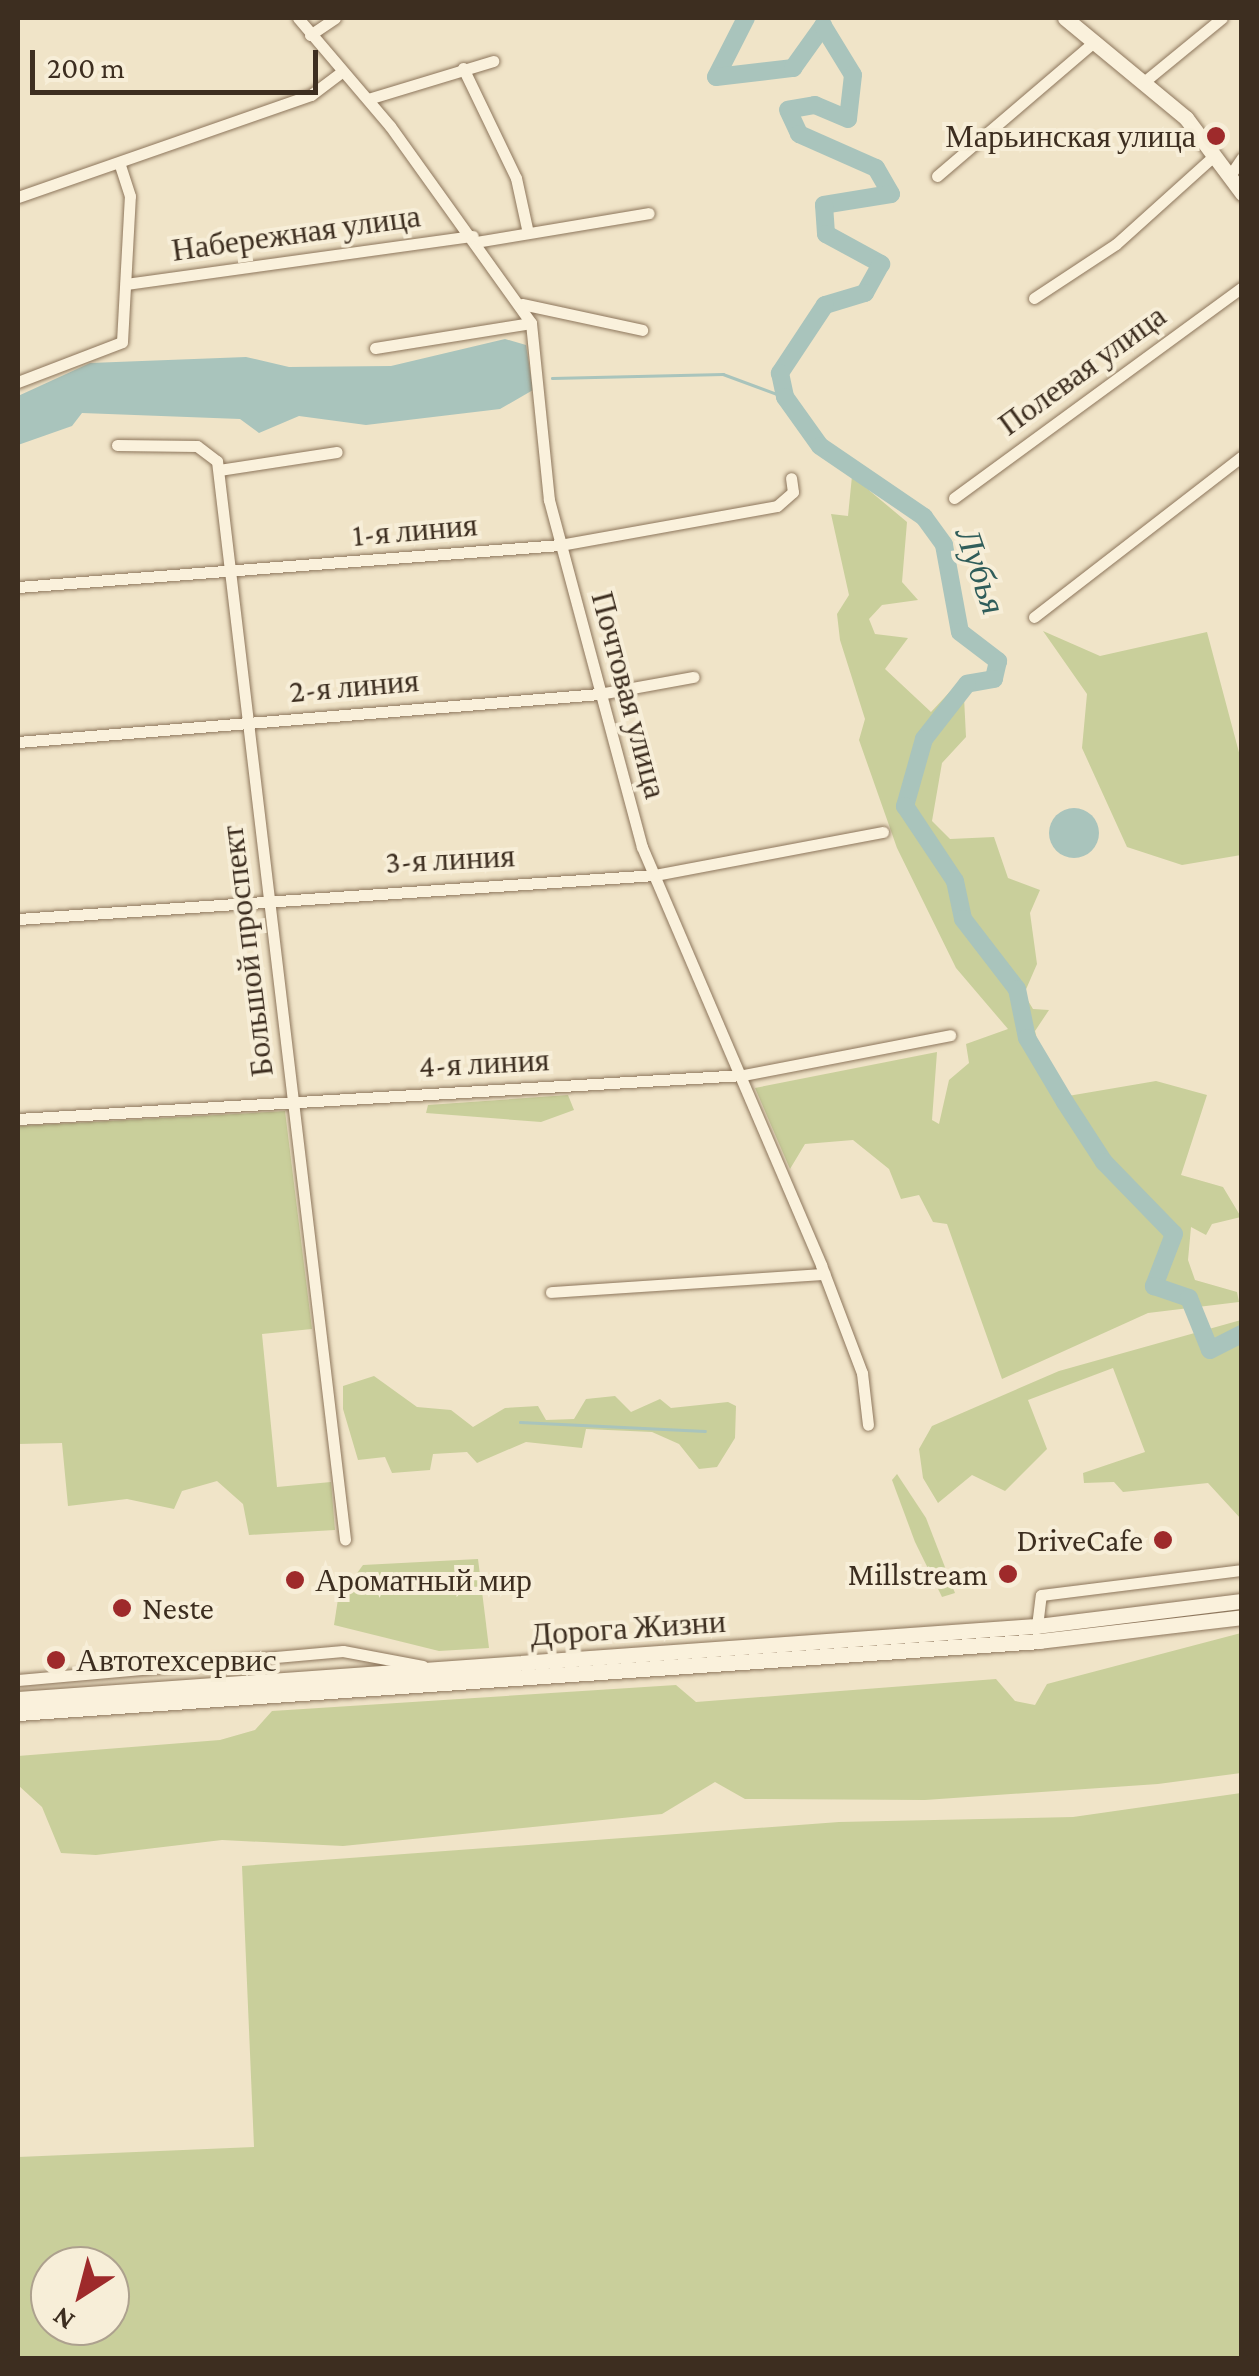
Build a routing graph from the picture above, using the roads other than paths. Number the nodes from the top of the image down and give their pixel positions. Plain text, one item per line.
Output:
1 (298, 18) edge
2 (335, 18) edge
3 (1065, 18) edge
4 (1222, 18) edge
5 (310, 35) junction
6 (1095, 41) junction
7 (492, 61) dead end
8 (463, 68) junction
9 (341, 72) junction
10 (1144, 81) junction
11 (368, 100) junction
12 (1215, 155) junction
13 (1242, 158) edge
14 (118, 163) junction
15 (937, 176) dead end
16 (1229, 176) junction
17 (1242, 193) edge
18 (18, 198) edge
19 (650, 213) dead end
20 (528, 233) junction
21 (474, 239) junction
22 (126, 284) junction
23 (1242, 286) edge
24 (1034, 298) dead end
25 (522, 304) junction
26 (531, 323) junction
27 (642, 330) dead end
28 (375, 348) dead end
29 (18, 382) edge
30 (116, 446) dead end
31 (337, 452) dead end
32 (1242, 456) edge
33 (220, 470) junction
34 (791, 478) dead end
35 (954, 498) dead end
36 (560, 545) junction
37 (229, 573) junction
38 (18, 587) edge
39 (1034, 617) dead end
40 (693, 677) dead end
41 (599, 694) junction
42 (246, 722) junction
43 (18, 742) edge
44 (882, 832) dead end
45 (655, 875) junction
46 (270, 897) junction
47 (18, 919) edge
48 (950, 1035) dead end
49 (743, 1075) junction
50 (294, 1105) junction
51 (18, 1119) edge
52 (824, 1274) junction
53 (551, 1292) dead end
54 (868, 1425) dead end
55 (345, 1539) dead end
56 (1242, 1570) edge
57 (1242, 1601) edge
58 (1242, 1618) edge
59 (1036, 1626) junction
60 (437, 1669) junction
61 (18, 1680) edge
62 (18, 1699) edge
63 (18, 1713) edge

1 - 5 street, Почтовая улица
2 - 5 street
3 - 6 main road
4 - 10 street
5 - 9 street, Почтовая улица
6 - 10 main road
6 - 15 street
7 - 8 street
8 - 11 street
8 - 20 street
9 - 11 street, Почтовая улица
9 - 14 street
10 - 12 main road
11 - 21 street, Почтовая улица
12 - 16 main road
12 - 24 street
13 - 16 street
14 - 18 street
14 - 22 street
16 - 17 main road
19 - 20 street, Набережная улица
20 - 21 street, Набережная улица
21 - 22 street, Набережная улица
21 - 25 street, Почтовая улица
22 - 29 street
23 - 35 street, Полевая улица
25 - 26 street, Почтовая улица
25 - 27 street
26 - 28 street
26 - 36 street, Почтовая улица
30 - 33 street
31 - 33 street
32 - 39 street
33 - 37 street, Большой проспект
34 - 36 street, 1-я линия
36 - 37 street, 1-я линия
36 - 41 street, Почтовая улица
37 - 38 street, 1-я линия
37 - 42 street, Большой проспект
40 - 41 street, 2-я линия
41 - 42 street, 2-я линия
41 - 45 street, Почтовая улица
42 - 43 street, 2-я линия
42 - 46 street, Большой проспект
44 - 45 street, 3-я линия
45 - 46 street, 3-я линия
45 - 49 street, Почтовая улица
46 - 47 street, 3-я линия
46 - 50 street, Большой проспект
48 - 49 street, 4-я линия
49 - 50 street, 4-я линия
49 - 52 street, Почтовая улица
50 - 51 street, 4-я линия
50 - 55 street, Большой проспект
52 - 53 street
52 - 54 street, Почтовая улица
56 - 59 street
57 - 59 main road, Дорога Жизни
58 - 63 main road, Дорога Жизни
59 - 60 main road, Дорога Жизни
60 - 61 street
60 - 62 main road, Дорога Жизни

